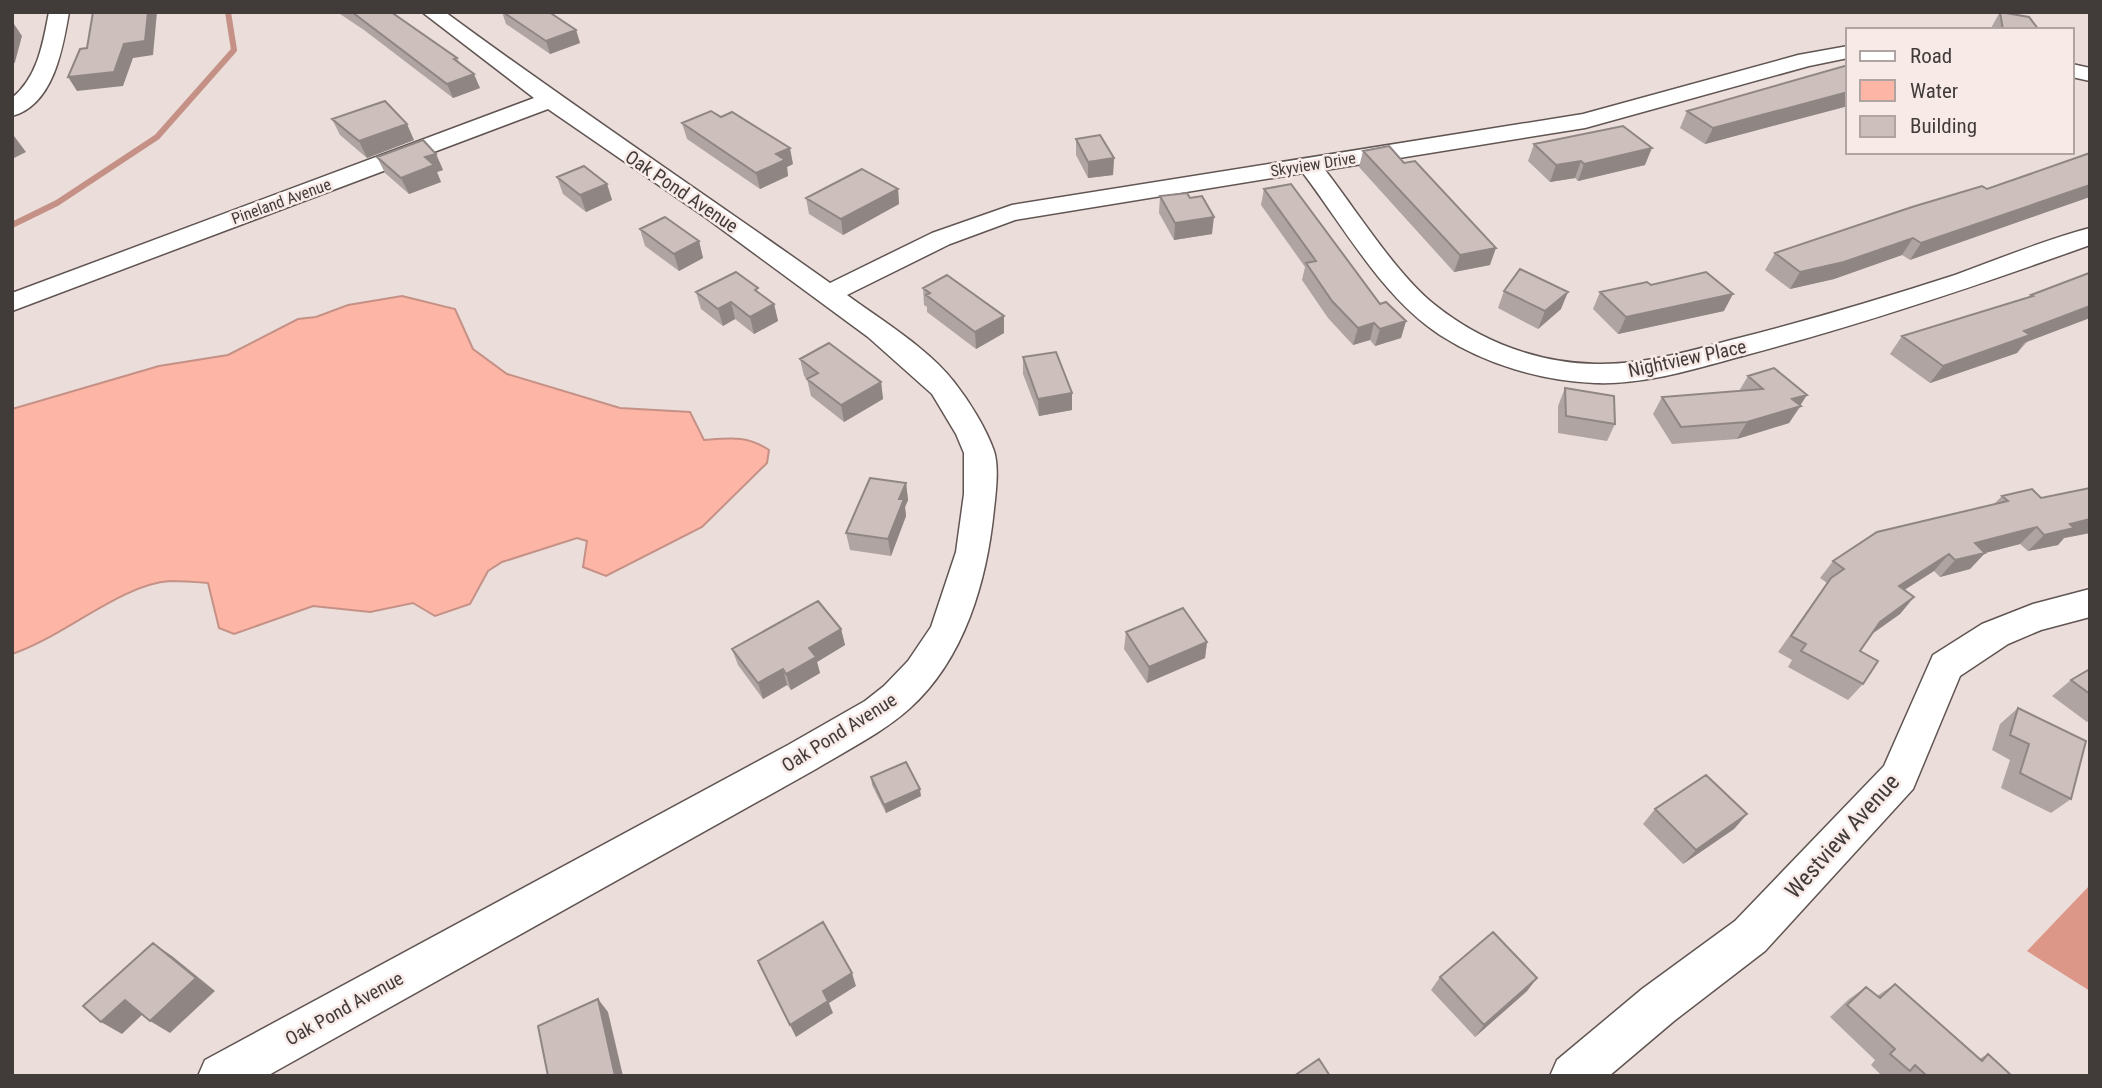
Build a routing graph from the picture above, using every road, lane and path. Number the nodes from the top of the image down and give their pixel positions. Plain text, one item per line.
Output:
1 (59, 12) edge
2 (432, 12) edge
3 (1846, 52) edge
4 (550, 100) junction
5 (12, 109) edge
6 (1309, 165) junction
7 (2090, 236) edge
8 (829, 295) junction
9 (12, 303) edge
10 (2090, 603) edge
11 (221, 1076) edge
12 (1573, 1076) edge

1 - 5 street
2 - 4 street, Oak Pond Avenue
3 - 6 street, Skyview Drive
4 - 8 street, Oak Pond Avenue
4 - 9 street, Pineland Avenue
6 - 7 street, Nightview Place
6 - 8 street, Skyview Drive
8 - 11 street, Oak Pond Avenue
10 - 12 street, Westview Avenue

